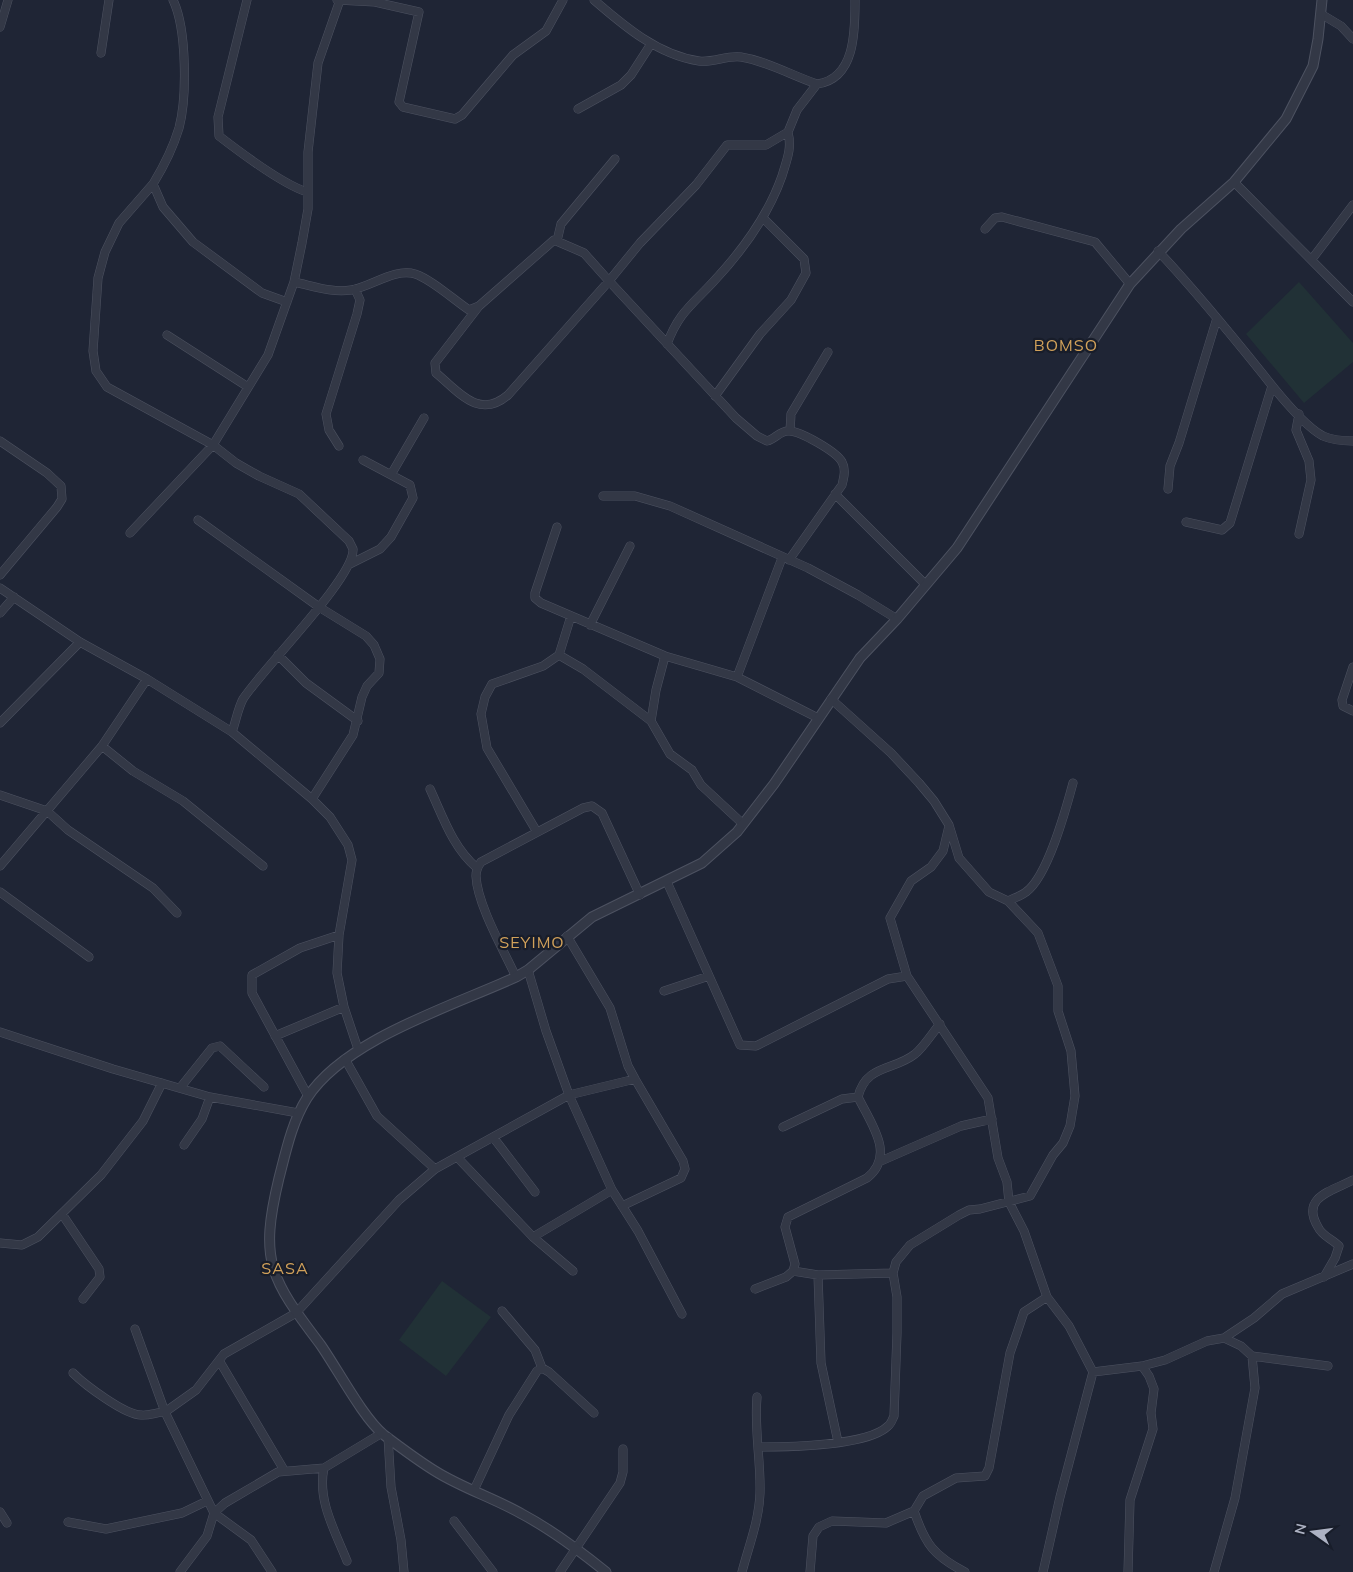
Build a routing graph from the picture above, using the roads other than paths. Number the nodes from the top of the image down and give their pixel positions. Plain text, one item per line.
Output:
1 (109, 0) edge
2 (173, 0) edge
3 (247, 0) edge
4 (339, 0) edge
5 (563, 0) edge
6 (594, 0) edge
7 (855, 0) edge
8 (1322, 0) edge
9 (5, 2) edge
10 (1321, 14) junction
11 (0, 27) edge
12 (1353, 39) edge
13 (651, 44) junction
14 (101, 53) dead end
15 (817, 84) junction
16 (578, 109) dead end
17 (788, 132) junction
18 (615, 159) dead end
19 (1234, 182) junction
20 (153, 184) junction
21 (307, 192) junction
22 (1353, 205) edge
23 (763, 218) junction
24 (985, 229) dead end
25 (558, 241) junction
26 (1158, 251) junction
27 (1312, 259) junction
28 (609, 281) junction
29 (294, 282) junction
30 (1130, 284) junction
31 (355, 289) junction
32 (287, 302) junction
33 (1353, 302) edge
34 (479, 306) junction
35 (1217, 318) junction
36 (167, 335) dead end
37 (667, 344) junction
38 (828, 352) dead end
39 (1272, 386) junction
40 (248, 387) junction
41 (714, 396) junction
42 (1299, 414) junction
43 (424, 418) dead end
44 (790, 431) junction
45 (0, 441) edge
46 (1353, 442) edge
47 (213, 445) junction
48 (339, 446) dead end
49 (363, 460) dead end
50 (392, 473) junction
51 (1168, 489) dead end
52 (835, 494) junction
53 (603, 496) dead end
54 (198, 520) dead end
55 (1186, 522) dead end
56 (557, 527) dead end
57 (130, 533) dead end
58 (1299, 534) dead end
59 (630, 546) dead end
60 (785, 559) junction
61 (350, 564) junction
62 (0, 575) edge
63 (926, 584) junction
64 (0, 588) edge
65 (14, 597) junction
66 (319, 607) junction
67 (0, 613) edge
68 (571, 616) junction
69 (897, 620) junction
70 (590, 625) junction
71 (80, 642) junction
72 (278, 655) junction
73 (559, 655) junction
74 (665, 656) junction
75 (1353, 667) edge
76 (737, 677) junction
77 (147, 679) junction
78 (831, 699) junction
79 (1353, 711) edge
80 (818, 718) junction
81 (358, 721) junction
82 (651, 721) junction
83 (0, 723) edge
84 (232, 732) junction
85 (102, 746) junction
86 (1073, 783) dead end
87 (430, 789) dead end
88 (0, 795) edge
89 (312, 799) junction
90 (48, 812) junction
91 (744, 824) junction
92 (949, 825) junction
93 (537, 832) junction
94 (0, 866) edge
95 (263, 866) dead end
96 (477, 868) junction
97 (667, 882) junction
98 (0, 892) edge
99 (640, 894) junction
100 (1008, 901) junction
101 (177, 913) dead end
102 (339, 935) junction
103 (567, 936) junction
104 (89, 957) dead end
105 (528, 970) junction
106 (709, 976) junction
107 (907, 976) junction
108 (516, 977) junction
109 (664, 992) dead end
110 (344, 1007) junction
111 (940, 1024) junction
112 (0, 1032) edge
113 (276, 1036) junction
114 (358, 1049) junction
115 (345, 1059) junction
116 (635, 1079) junction
117 (162, 1083) junction
118 (264, 1087) dead end
119 (180, 1088) junction
120 (569, 1095) junction
121 (308, 1096) junction
122 (210, 1097) junction
123 (858, 1097) junction
124 (298, 1113) junction
125 (992, 1118) junction
126 (784, 1127) dead end
127 (493, 1137) junction
128 (184, 1145) dead end
129 (457, 1157) junction
130 (881, 1161) junction
131 (435, 1169) junction
132 (1353, 1180) edge
133 (612, 1190) junction
134 (535, 1192) dead end
135 (1009, 1202) junction
136 (622, 1206) junction
137 (62, 1214) junction
138 (533, 1237) junction
139 (0, 1243) edge
140 (1353, 1264) edge
141 (574, 1271) dead end
142 (793, 1271) junction
143 (893, 1273) junction
144 (818, 1275) junction
145 (1324, 1277) junction
146 (755, 1290) dead end
147 (1047, 1297) junction
148 (83, 1299) dead end
149 (502, 1311) dead end
150 (296, 1313) junction
151 (682, 1314) dead end
152 (135, 1329) dead end
153 (1224, 1338) junction
154 (1252, 1356) junction
155 (220, 1362) junction
156 (1142, 1366) junction
157 (1328, 1366) dead end
158 (542, 1368) junction
159 (1093, 1372) junction
160 (73, 1374) dead end
161 (758, 1397) dead end
162 (165, 1412) junction
163 (594, 1413) dead end
164 (385, 1435) junction
165 (838, 1442) junction
166 (759, 1447) junction
167 (623, 1449) dead end
168 (324, 1468) junction
169 (284, 1470) junction
170 (474, 1490) junction
171 (207, 1501) junction
172 (914, 1511) junction
173 (0, 1512) edge
174 (214, 1513) junction
175 (454, 1521) dead end
176 (68, 1522) dead end
177 (7, 1523) dead end
178 (575, 1548) junction
179 (347, 1561) dead end
180 (180, 1572) edge
181 (272, 1572) edge
182 (404, 1572) edge
183 (492, 1572) edge
184 (560, 1572) edge
185 (606, 1572) edge
186 (742, 1572) edge
187 (810, 1572) edge
188 (965, 1572) edge
189 (1043, 1572) edge
190 (1128, 1572) edge
191 (1214, 1572) edge

1 - 14 street
2 - 20 street
3 - 21 street
4 - 5 street
4 - 21 street
6 - 13 street
7 - 15 street
8 - 10 street
9 - 11 street
10 - 12 street
10 - 19 street
13 - 15 street
13 - 16 street
15 - 17 street
17 - 23 street
17 - 28 street
18 - 25 street
19 - 26 street
19 - 27 street
20 - 32 street
20 - 47 street
21 - 29 street
22 - 27 street
23 - 37 street
23 - 41 street
24 - 30 street
25 - 28 street
25 - 34 street
26 - 30 street
26 - 35 street
27 - 33 street
28 - 34 street
28 - 37 street
29 - 31 street
29 - 32 street
30 - 63 street
31 - 34 street
31 - 48 street
32 - 40 street
35 - 39 street
35 - 51 street
36 - 40 street
37 - 41 street
38 - 44 street
39 - 42 street
39 - 55 street
40 - 47 street
41 - 44 street
42 - 46 street
42 - 58 street
43 - 50 street
44 - 52 street
45 - 62 street
47 - 57 street
47 - 61 street
49 - 50 street
50 - 61 street
52 - 60 street
52 - 63 street
53 - 60 street
54 - 66 street
56 - 68 street
59 - 70 street
60 - 69 street
60 - 76 street
61 - 66 street
63 - 69 street
64 - 65 street
65 - 67 street
65 - 71 street
66 - 72 street
66 - 81 street
68 - 70 street
68 - 73 street
69 - 78 street
70 - 74 street
71 - 77 street
71 - 83 street
72 - 81 street
72 - 84 street
73 - 82 street
73 - 93 street
74 - 76 street
74 - 82 street
75 - 79 street
76 - 80 street
77 - 84 street
77 - 85 street
78 - 80 street
78 - 92 street
80 - 91 street
81 - 89 street
82 - 91 street
84 - 89 street
85 - 90 street
85 - 95 street
86 - 100 street
87 - 96 street
88 - 90 street
89 - 102 street
90 - 94 street
90 - 101 street
91 - 97 street
92 - 100 street
92 - 107 street
93 - 96 street
93 - 99 street
96 - 108 street
97 - 99 street
97 - 106 street
98 - 104 street
99 - 103 street
100 - 135 street
102 - 110 street
102 - 113 street
103 - 105 street
103 - 116 street
105 - 108 street
105 - 120 street
106 - 107 street
106 - 109 street
107 - 111 street
108 - 114 street
110 - 113 street
110 - 114 street
111 - 123 street
111 - 125 street
112 - 117 street
113 - 121 street
114 - 115 street
115 - 121 street
115 - 131 street
116 - 120 street
116 - 136 street
117 - 119 street
117 - 137 street
118 - 119 street
119 - 122 street
120 - 127 street
120 - 133 street
121 - 124 street
122 - 124 street
122 - 128 street
123 - 126 street
123 - 130 street
124 - 150 street
125 - 130 street
125 - 135 street
127 - 129 street
127 - 134 street
129 - 131 street
129 - 138 street
130 - 142 street
131 - 150 street
132 - 145 street
133 - 136 street
133 - 138 street
135 - 143 street
135 - 147 street
136 - 151 street
137 - 139 street
137 - 148 street
138 - 141 street
140 - 145 street
142 - 144 street
142 - 146 street
143 - 144 street
143 - 165 street
144 - 165 street
145 - 153 street
147 - 159 street
147 - 172 street
149 - 158 street
150 - 155 street
150 - 164 street
152 - 162 street
153 - 154 street
153 - 156 street
154 - 157 street
154 - 191 street
155 - 162 street
155 - 169 street
156 - 159 street
156 - 190 street
158 - 163 street
158 - 170 street
159 - 189 street
160 - 162 street
161 - 166 street
162 - 171 street
164 - 168 street
164 - 170 street
164 - 182 street
165 - 166 street
166 - 186 street
167 - 178 street
168 - 169 street
168 - 179 street
169 - 174 street
170 - 178 street
171 - 174 street
171 - 176 street
172 - 187 street
172 - 188 street
173 - 177 street
174 - 180 street
174 - 181 street
175 - 183 street
178 - 184 street
178 - 185 street

